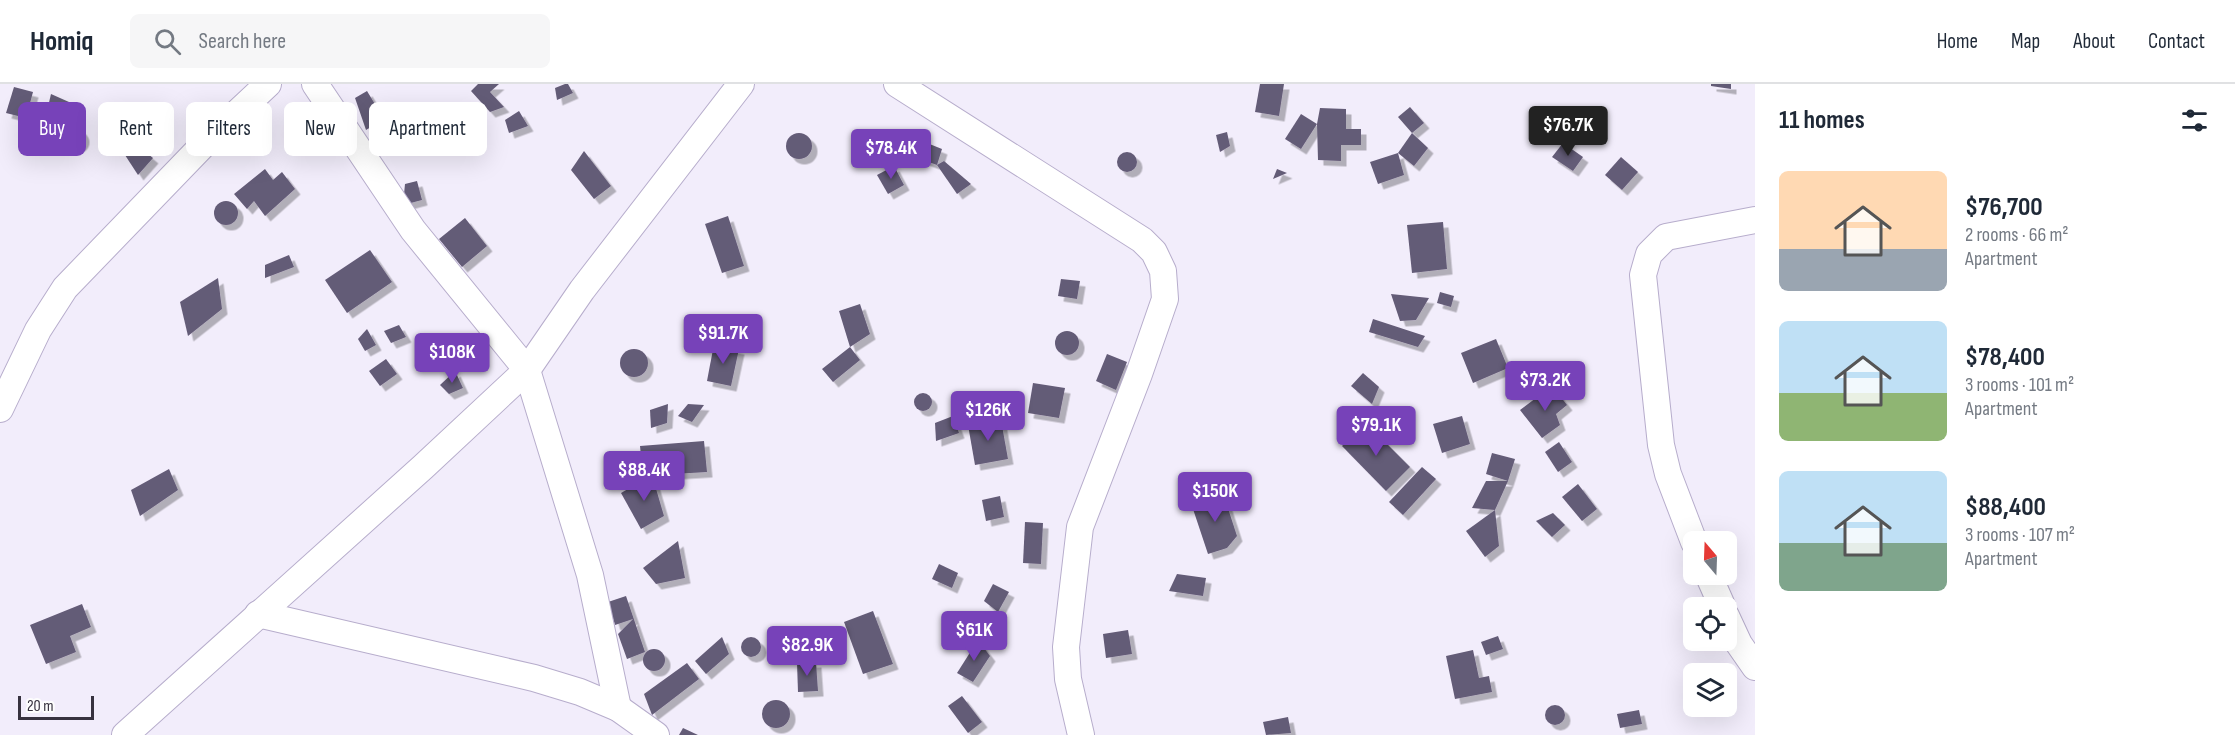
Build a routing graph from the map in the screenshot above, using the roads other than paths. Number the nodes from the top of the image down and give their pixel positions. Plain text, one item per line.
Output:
1 (268, 84) edge
2 (315, 84) edge
3 (741, 84) edge
4 (897, 84) edge
5 (1755, 220) edge
6 (527, 370) junction
7 (0, 409) edge
8 (1689, 531) edge
9 (258, 614) junction
10 (1737, 640) edge
11 (1755, 667) edge
12 (618, 708) junction
13 (126, 735) edge
14 (656, 735) edge
15 (1081, 735) edge

1 - 7 street
2 - 6 street
3 - 6 street
4 - 15 street
5 - 8 street
6 - 9 street
6 - 12 street
9 - 12 street
9 - 13 street
10 - 11 street
12 - 14 street

